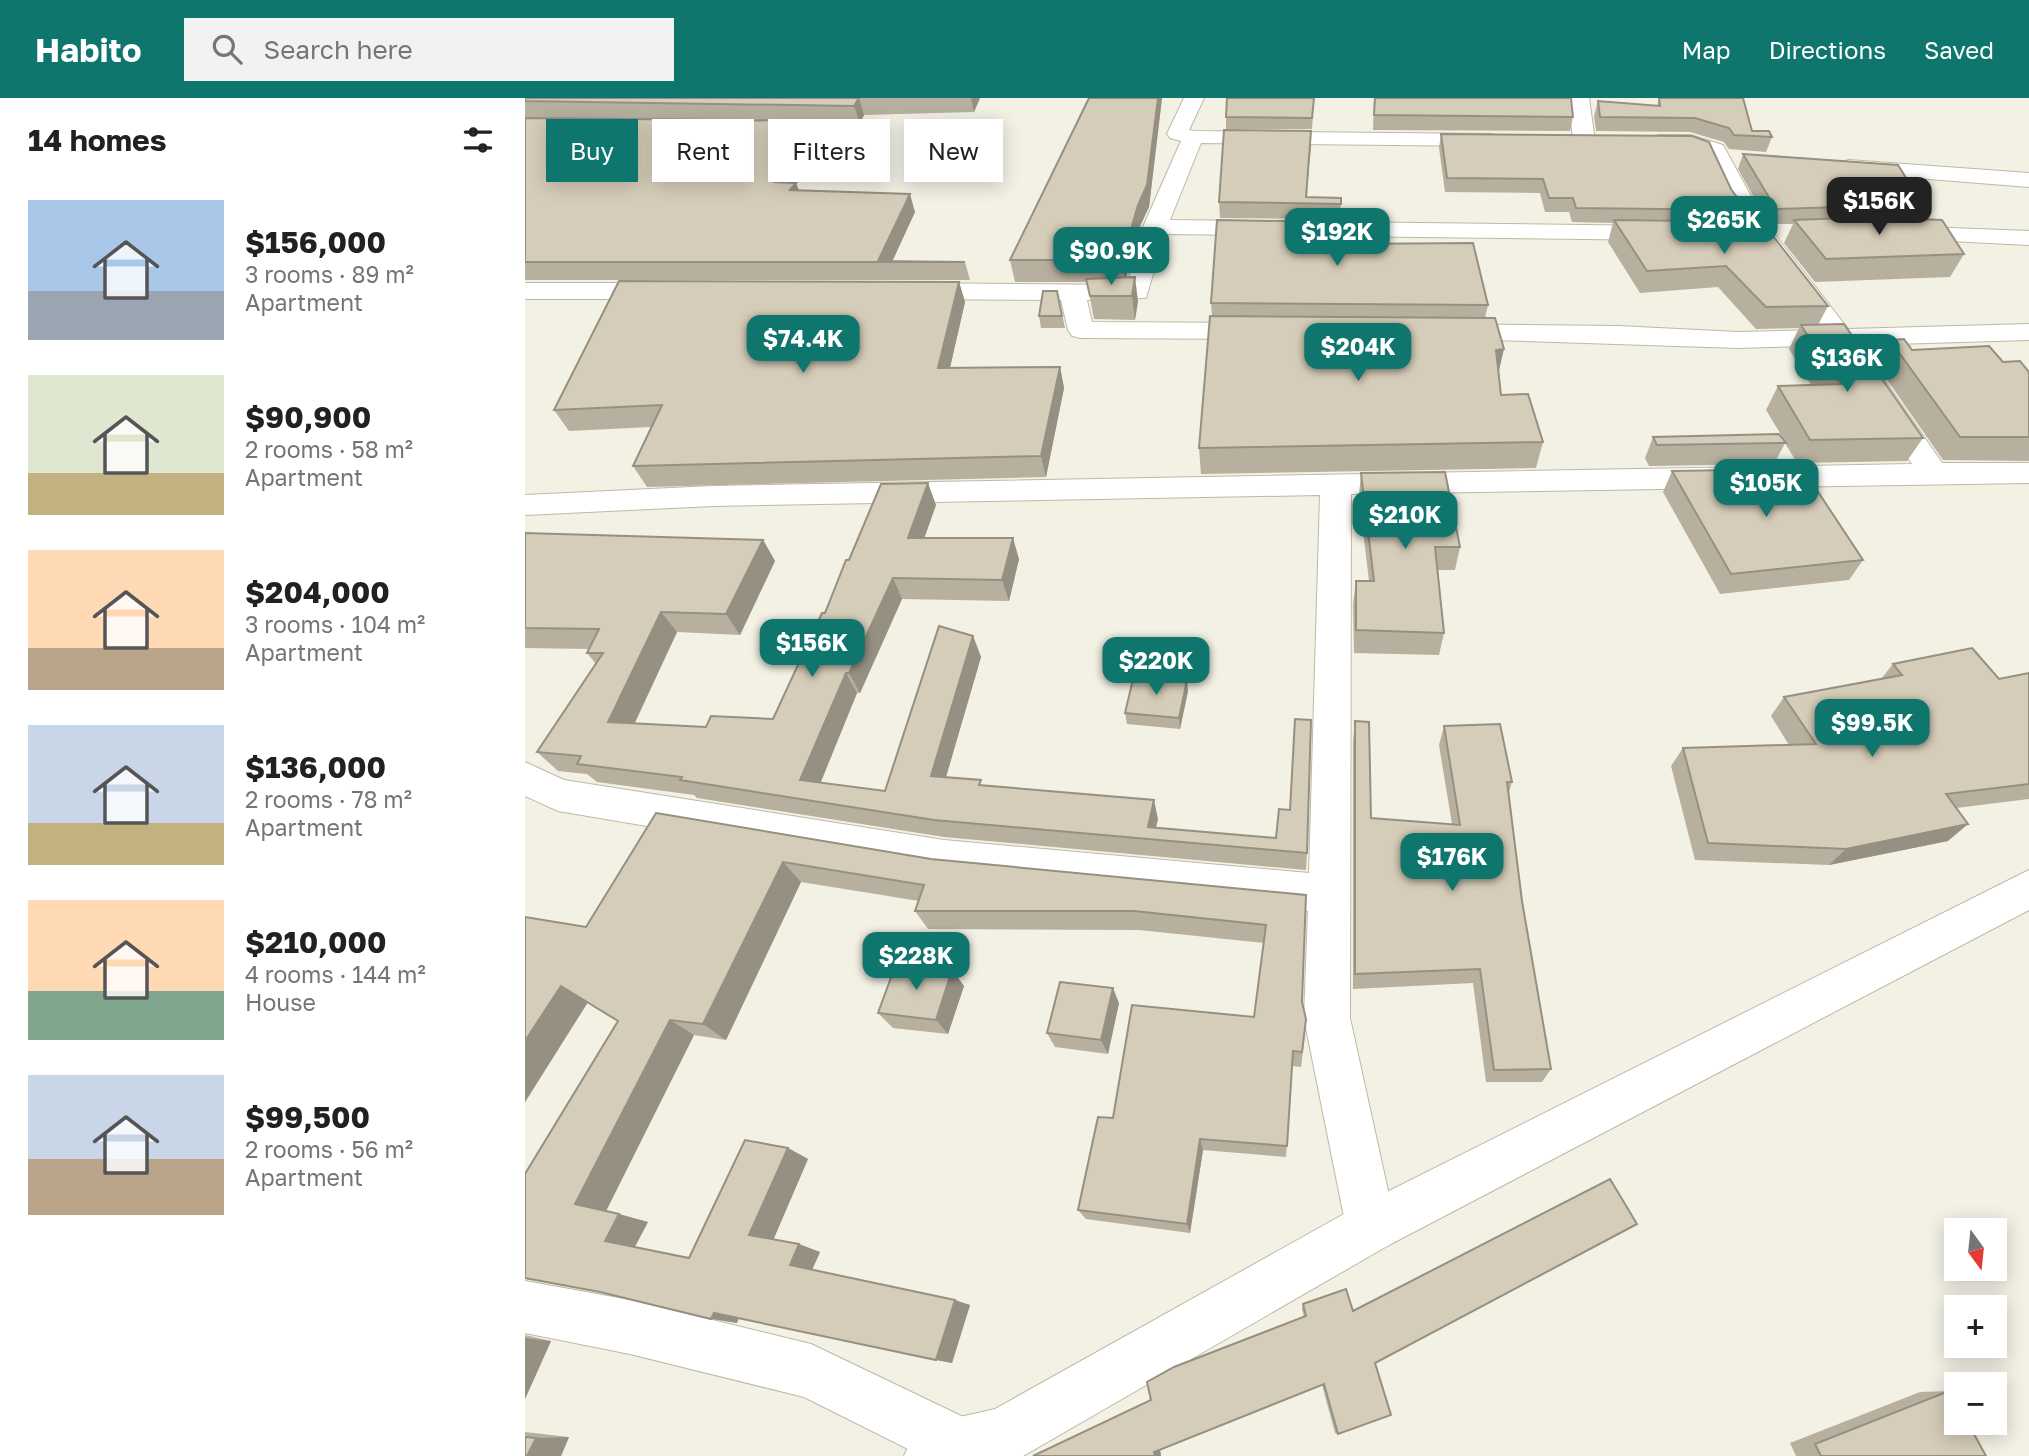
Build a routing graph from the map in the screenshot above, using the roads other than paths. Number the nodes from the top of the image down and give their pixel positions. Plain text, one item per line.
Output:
1 (1579, 98) edge
2 (1190, 99) edge
3 (759, 128) edge
4 (768, 128) edge
5 (1193, 137) junction
6 (1514, 141) edge
7 (1610, 141) edge
8 (1637, 141) edge
9 (1826, 166) edge
10 (2029, 180) edge
11 (1155, 227) junction
12 (1874, 232) edge
13 (1692, 233) edge
14 (2029, 238) edge
15 (525, 291) edge
16 (689, 291) edge
17 (881, 291) edge
18 (1072, 291) junction
19 (1288, 331) edge
20 (1425, 332) edge
21 (2029, 332) edge
22 (1840, 336) junction
23 (1933, 473) junction
24 (2029, 473) edge
25 (1336, 485) junction
26 (525, 505) edge
27 (525, 778) edge
28 (2029, 889) edge
29 (1330, 894) junction
30 (1371, 1227) junction
31 (525, 1307) edge
32 (975, 1448) edge

1 - 7 street
2 - 5 street
3 - 4 street
5 - 6 street
5 - 11 street
8 - 22 street
9 - 10 street
11 - 13 street
11 - 18 street
12 - 14 street
15 - 16 street
17 - 18 street
18 - 19 street
20 - 22 street
21 - 22 street
22 - 23 street
23 - 24 street
23 - 25 street
25 - 26 street
25 - 29 street
27 - 29 street
28 - 30 street
29 - 30 street
30 - 32 street
31 - 32 street

